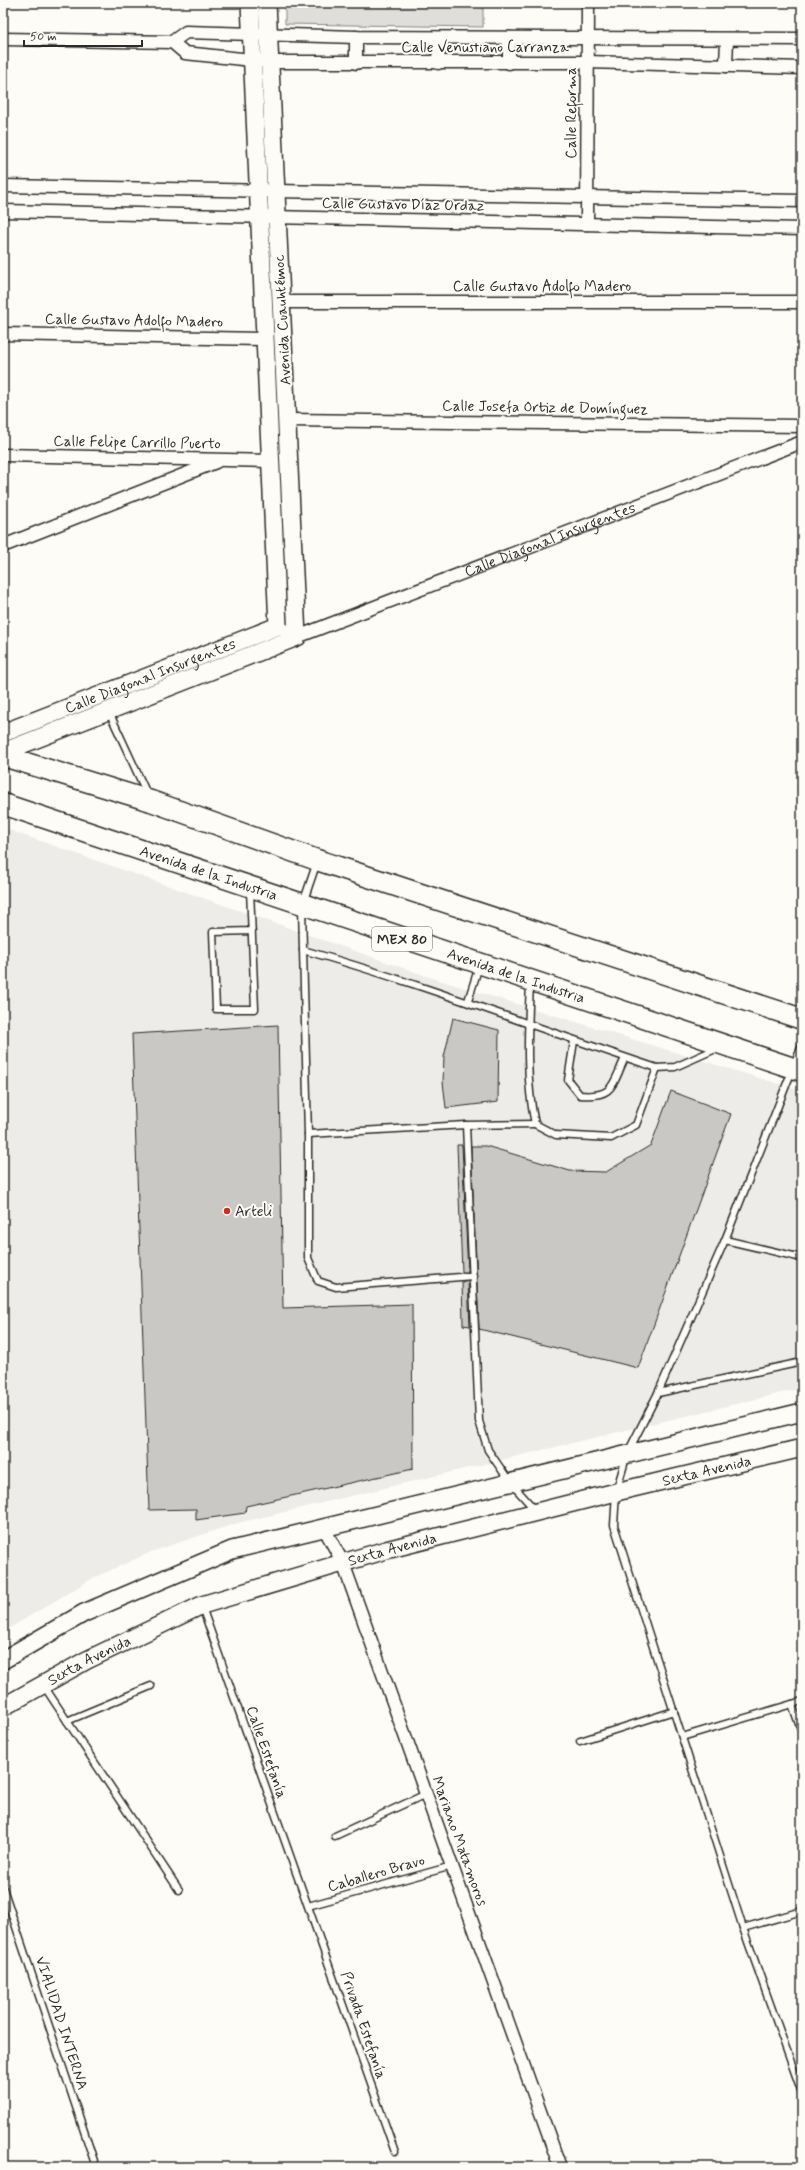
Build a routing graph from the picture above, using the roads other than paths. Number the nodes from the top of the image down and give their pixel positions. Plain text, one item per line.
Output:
1 (250, 3) edge
2 (267, 3) edge
3 (588, 3) edge
4 (251, 34) junction
5 (268, 34) junction
6 (356, 37) junction
7 (439, 38) junction
8 (509, 38) junction
9 (3, 39) edge
10 (588, 39) junction
11 (727, 39) junction
12 (802, 39) edge
13 (172, 42) junction
14 (252, 61) junction
15 (270, 62) junction
16 (587, 62) junction
17 (356, 63) junction
18 (438, 63) junction
19 (509, 63) junction
20 (726, 66) junction
21 (802, 68) edge
22 (3, 186) edge
23 (258, 190) junction
24 (276, 191) junction
25 (587, 196) junction
26 (802, 201) edge
27 (3, 211) edge
28 (259, 217) junction
29 (277, 217) junction
30 (587, 224) junction
31 (802, 229) edge
32 (281, 302) junction
33 (802, 302) edge
34 (3, 334) edge
35 (265, 339) junction
36 (287, 420) junction
37 (802, 426) edge
38 (270, 441) junction
39 (288, 442) junction
40 (802, 442) edge
41 (3, 455) edge
42 (221, 460) junction
43 (270, 461) junction
44 (3, 546) edge
45 (278, 626) junction
46 (297, 637) junction
47 (109, 712) junction
48 (3, 733) edge
49 (3, 752) edge
50 (3, 756) edge
51 (151, 800) junction
52 (3, 804) edge
53 (317, 860) junction
54 (250, 888) junction
55 (302, 906) junction
56 (252, 931) junction
57 (303, 950) junction
58 (479, 964) junction
59 (530, 982) junction
60 (468, 1002) junction
61 (802, 1019) edge
62 (528, 1026) junction
63 (574, 1041) junction
64 (802, 1045) edge
65 (724, 1046) junction
66 (625, 1058) junction
67 (657, 1068) junction
68 (798, 1070) edge
69 (535, 1124) junction
70 (466, 1125) junction
71 (308, 1134) junction
72 (725, 1240) junction
73 (802, 1258) edge
74 (474, 1276) junction
75 (802, 1362) edge
76 (658, 1393) junction
77 (802, 1412) edge
78 (802, 1448) edge
79 (627, 1454) junction
80 (510, 1482) junction
81 (616, 1492) junction
82 (538, 1513) junction
83 (324, 1528) junction
84 (343, 1563) junction
85 (202, 1606) junction
86 (3, 1660) edge
87 (43, 1685) junction
88 (151, 1686) dead end
89 (802, 1701) edge
90 (792, 1704) junction
91 (3, 1707) edge
92 (674, 1711) junction
93 (67, 1721) junction
94 (802, 1733) edge
95 (682, 1737) junction
96 (580, 1741) dead end
97 (426, 1794) junction
98 (335, 1836) dead end
99 (452, 1866) junction
100 (3, 1888) edge
101 (179, 1890) dead end
102 (308, 1906) junction
103 (802, 1911) edge
104 (743, 1928) junction
105 (802, 2093) edge
106 (395, 2152) dead end
107 (96, 2167) edge
108 (560, 2167) edge

1 - 4 street, Avenida Cuauhtémoc
2 - 5 street, Avenida Cuauhtémoc
3 - 10 street, Calle Reforma
4 - 5 street, Calle Venustiano Carranza
4 - 13 street, Calle Venustiano Carranza
4 - 14 street, Avenida Cuauhtémoc
5 - 6 street, Calle Venustiano Carranza
5 - 15 street, Avenida Cuauhtémoc
6 - 7 street, Calle Venustiano Carranza
6 - 17 street
7 - 8 street, Calle Venustiano Carranza
7 - 18 street
8 - 10 street, Calle Venustiano Carranza
8 - 19 street
9 - 13 street
10 - 11 street, Calle Venustiano Carranza
10 - 16 street, Calle Reforma
11 - 12 street, Calle Venustiano Carranza
11 - 20 street
13 - 14 street, Calle Venustiano Carranza
14 - 15 street, Calle Venustiano Carranza
14 - 23 street, Avenida Cuauhtémoc
15 - 17 street, Calle Venustiano Carranza
15 - 24 street, Avenida Cuauhtémoc
16 - 19 street, Calle Venustiano Carranza
16 - 20 street, Calle Venustiano Carranza
16 - 25 street, Calle Reforma
17 - 18 street, Calle Venustiano Carranza
18 - 19 street, Calle Venustiano Carranza
20 - 21 street, Calle Venustiano Carranza
22 - 23 street, Calle Gustavo Díaz Ordaz
23 - 24 street, Calle Gustavo Díaz Ordaz
23 - 28 street, Avenida Cuauhtémoc
24 - 25 street, Calle Gustavo Díaz Ordaz
24 - 29 street, Avenida Cuauhtémoc
25 - 26 street, Calle Gustavo Díaz Ordaz
25 - 30 street, Calle Reforma
27 - 28 street, Calle Gustavo Díaz Ordaz
28 - 29 street, Calle Gustavo Díaz Ordaz
28 - 35 street, Avenida Cuauhtémoc
29 - 30 street, Calle Gustavo Díaz Ordaz
29 - 32 street, Avenida Cuauhtémoc
30 - 31 street, Calle Gustavo Díaz Ordaz
32 - 33 street, Calle Gustavo Adolfo Madero
32 - 36 street, Avenida Cuauhtémoc
34 - 35 street, Calle Gustavo Adolfo Madero
35 - 38 street, Avenida Cuauhtémoc
36 - 37 street, Calle Josefa Ortiz de Domínguez
36 - 39 street, Avenida Cuauhtémoc
38 - 39 street
38 - 43 street, Avenida Cuauhtémoc
39 - 46 street, Avenida Cuauhtémoc
40 - 46 street, Calle Diagonal Insurgentes
41 - 42 street, Calle Felipe Carrillo Puerto
42 - 43 street, Calle Felipe Carrillo Puerto
42 - 44 street
43 - 45 street, Avenida Cuauhtémoc
45 - 46 street
45 - 48 street, Calle Diagonal Insurgentes
46 - 47 street, Calle Diagonal Insurgentes
47 - 49 street, Calle Diagonal Insurgentes
47 - 51 lane
50 - 51 main road
51 - 53 main road
52 - 54 main road, Avenida de la Industria / MEX 80
53 - 55 lane
53 - 61 main road
54 - 55 main road, Avenida de la Industria / MEX 80
54 - 56 lane
55 - 57 lane
55 - 58 main road, Avenida de la Industria / MEX 80
56 - 56 lane
57 - 60 lane
57 - 71 lane
58 - 59 main road, Avenida de la Industria / MEX 80
58 - 60 lane
59 - 62 lane
59 - 65 main road, Avenida de la Industria / MEX 80
60 - 62 lane
62 - 63 lane
62 - 69 lane
63 - 66 lane
63 - 66 lane
64 - 68 lane
65 - 67 lane
65 - 68 main road, Avenida de la Industria / MEX 80
66 - 67 lane
67 - 69 lane
68 - 72 lane
69 - 70 lane
70 - 71 lane
70 - 74 lane
71 - 74 lane
72 - 73 lane
72 - 76 lane
74 - 80 lane
75 - 76 lane
76 - 79 lane
77 - 79 street
78 - 81 street, Sexta Avenida
79 - 80 street
79 - 81 lane
80 - 82 lane
80 - 83 street
81 - 82 street, Sexta Avenida
81 - 92 lane
82 - 84 street, Sexta Avenida
83 - 84 street, Mariano Matamoros
83 - 86 street
84 - 85 street, Sexta Avenida
84 - 97 street, Mariano Matamoros
85 - 87 street, Sexta Avenida
85 - 102 lane, Calle Estefanía
87 - 91 street, Sexta Avenida
87 - 93 lane
88 - 93 lane
89 - 90 lane
90 - 94 lane
90 - 95 lane
92 - 95 lane
92 - 96 lane
93 - 101 lane
95 - 104 lane
97 - 98 lane
97 - 99 street, Mariano Matamoros
99 - 102 lane, Caballero Bravo
99 - 108 street, Mariano Matamoros
100 - 107 lane, VIALIDAD INTERNA
102 - 106 lane, Privada Estefanía
103 - 104 lane
104 - 105 lane

